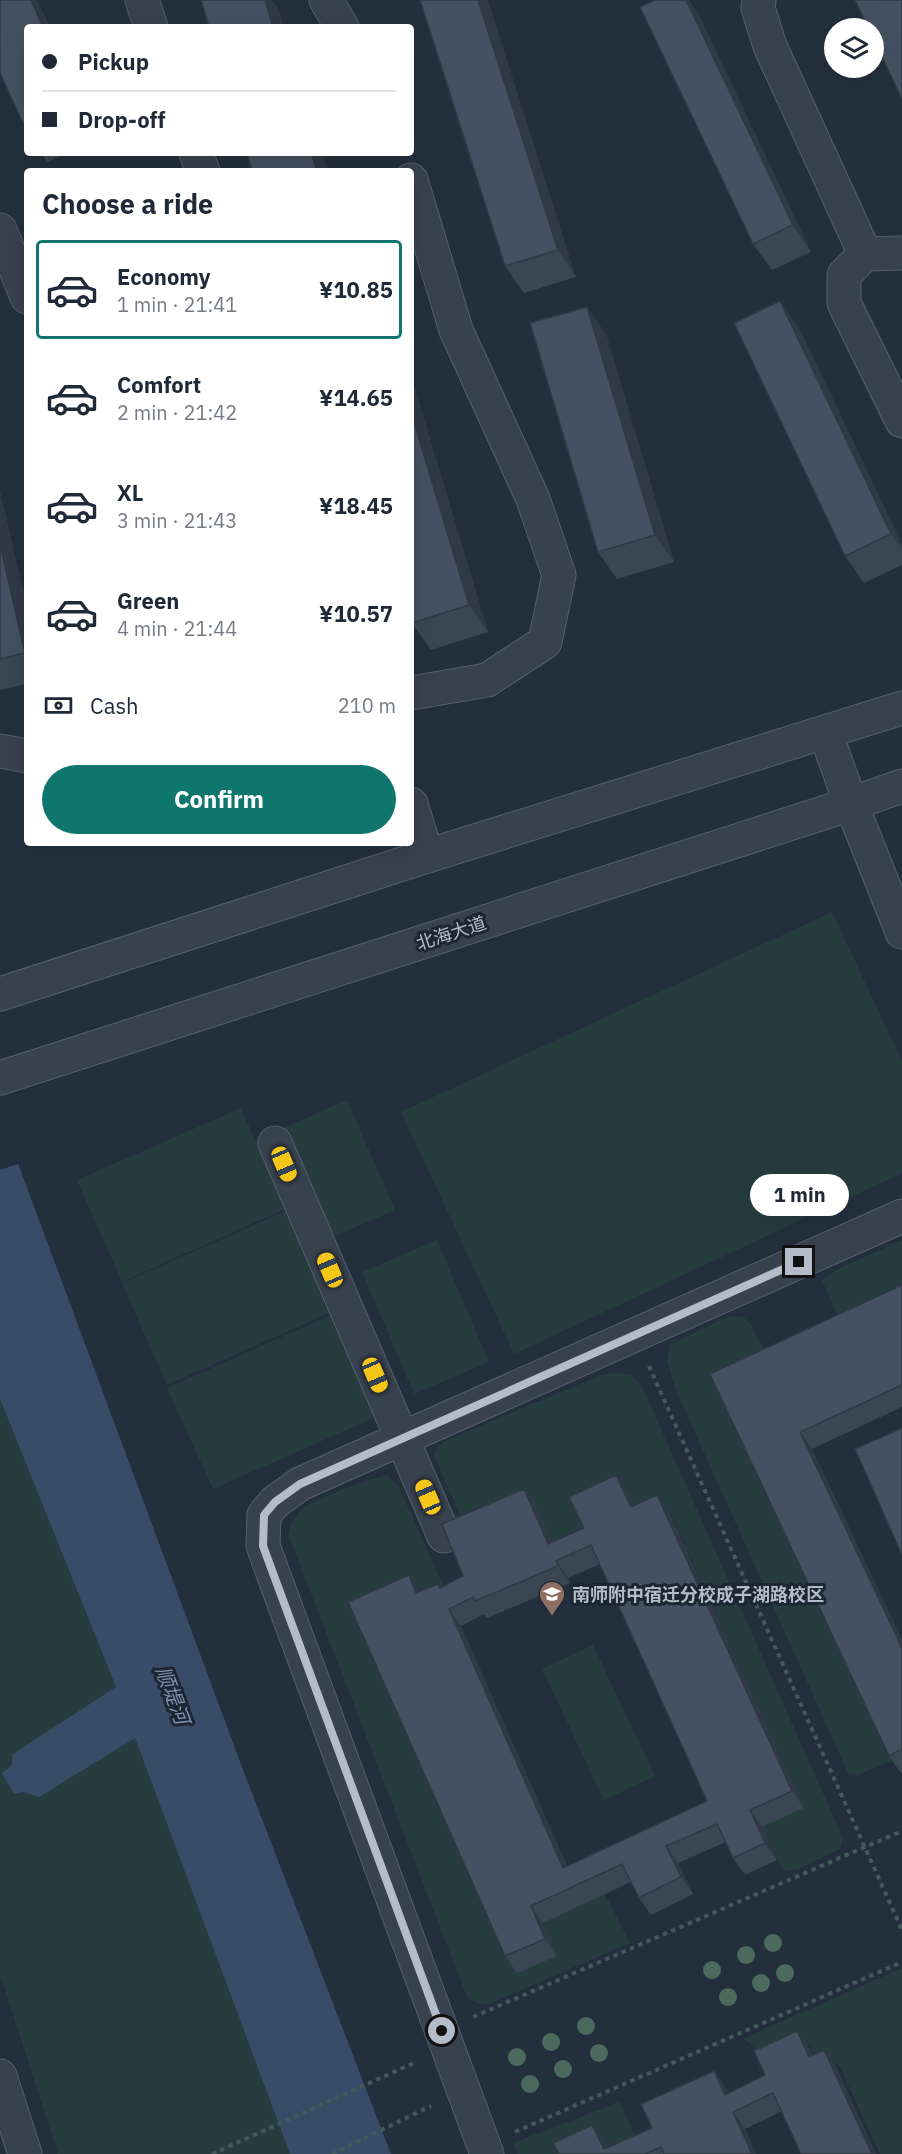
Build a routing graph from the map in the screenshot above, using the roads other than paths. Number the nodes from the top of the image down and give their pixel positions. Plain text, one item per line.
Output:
1 (142, 0) edge
2 (326, 0) edge
3 (759, 0) edge
4 (150, 24) edge
5 (340, 24) edge
6 (414, 190) edge
7 (0, 230) edge
8 (902, 253) edge
9 (865, 254) junction
10 (24, 290) edge
11 (902, 421) edge
12 (414, 692) edge
13 (902, 708) edge
14 (825, 732) junction
15 (0, 751) edge
16 (24, 755) edge
17 (902, 786) edge
18 (851, 804) junction
19 (414, 814) edge
20 (427, 856) junction
21 (902, 932) edge
22 (0, 994) edge
23 (9, 1075) edge
24 (275, 1143) dead end
25 (902, 1215) edge
26 (403, 1439) junction
27 (444, 1536) edge
28 (0, 2076) edge
29 (486, 2150) edge
30 (25, 2154) edge

1 - 4 street
2 - 5 street
3 - 9 street
6 - 12 street
7 - 10 street
8 - 9 street
9 - 11 street
13 - 14 street
14 - 18 street
14 - 20 street
15 - 16 street
17 - 18 street, 北海大道
18 - 21 street
18 - 23 street, 北海大道
19 - 20 street
20 - 22 street
24 - 26 street
25 - 26 street
26 - 27 street
26 - 29 street
28 - 30 street

